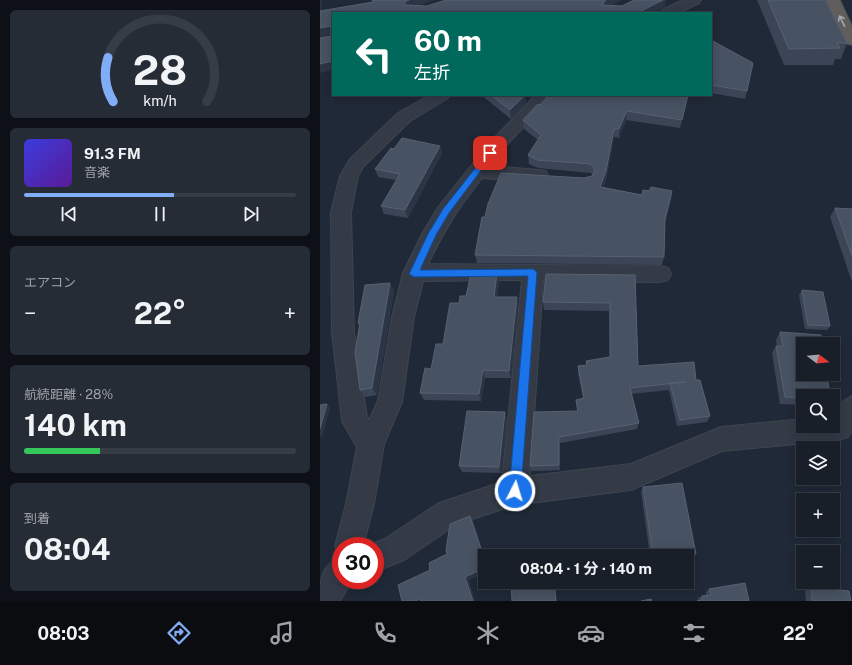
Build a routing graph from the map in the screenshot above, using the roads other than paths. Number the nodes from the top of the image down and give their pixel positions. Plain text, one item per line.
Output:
1 (694, 0) edge
2 (833, 0) edge
3 (669, 12) edge
4 (852, 41) edge
5 (440, 96) edge
6 (544, 96) edge
7 (476, 171) junction
8 (553, 177) edge
9 (533, 272) junction
10 (414, 274) junction
11 (660, 274) dead end
12 (852, 408) edge
13 (371, 444) junction
14 (515, 491) junction
15 (351, 537) edge
16 (384, 554) edge
17 (332, 586) edge
18 (323, 601) edge

1 - 3 street
4 -> 2 highway
5 - 13 street
6 - 7 street
7 - 8 street
7 - 10 street
9 - 10 street
9 - 11 street
9 - 14 street
10 - 13 street
12 - 14 street
13 - 15 street
14 - 16 street
17 - 18 street

